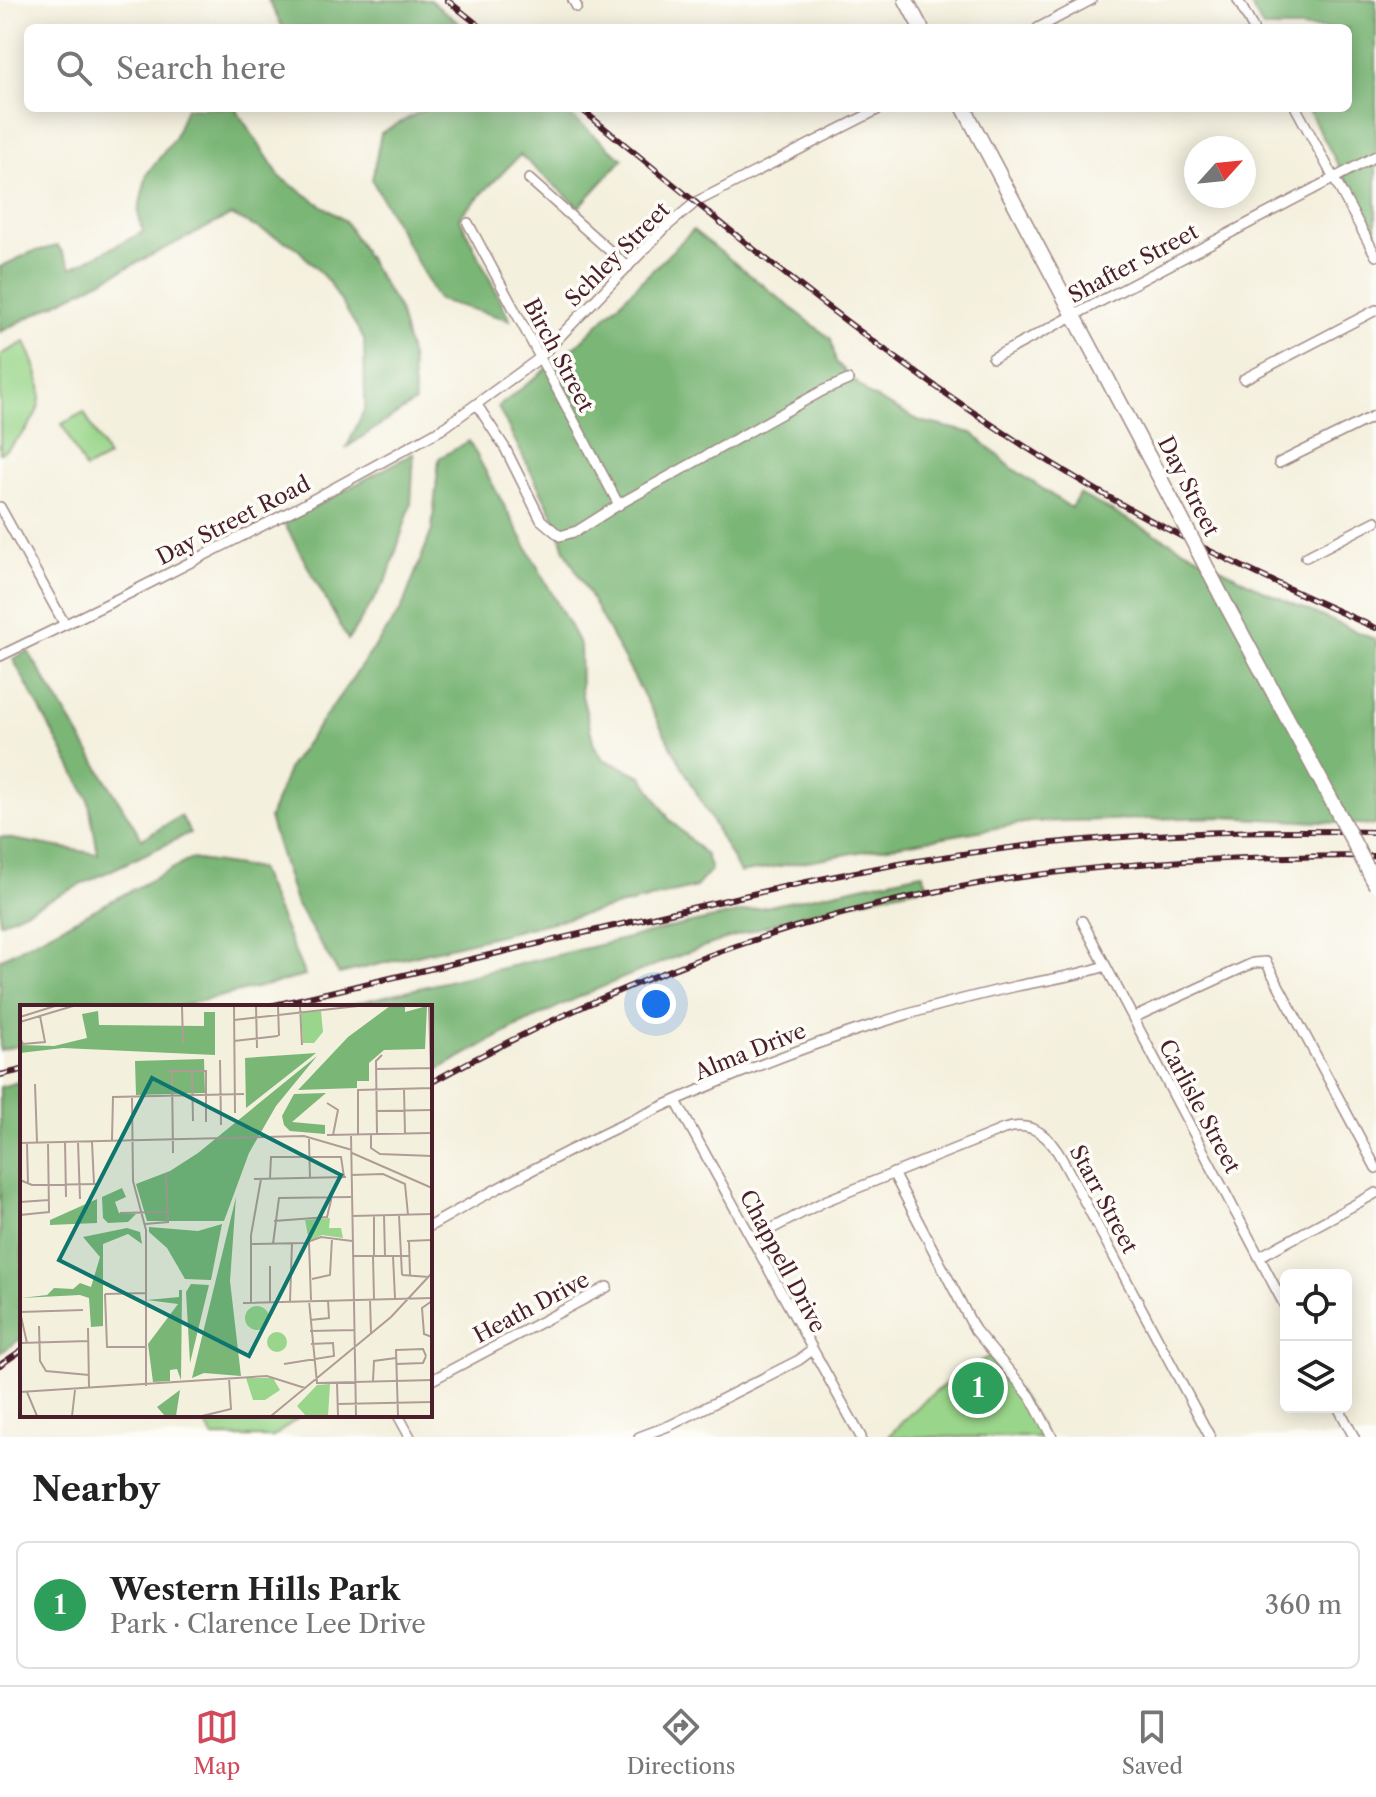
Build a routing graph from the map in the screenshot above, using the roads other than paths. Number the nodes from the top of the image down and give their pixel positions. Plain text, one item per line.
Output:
1 (906, 0) edge
2 (1091, 0) edge
3 (1238, 0) edge
4 (919, 24) edge
5 (1046, 24) edge
6 (1251, 24) edge
7 (873, 112) edge
8 (966, 112) edge
9 (1298, 112) edge
10 (1376, 156) edge
11 (1334, 178) junction
12 (529, 179) dead end
13 (468, 223) dead end
14 (1376, 256) edge
15 (628, 267) junction
16 (1376, 310) edge
17 (1076, 314) junction
18 (539, 358) junction
19 (993, 358) dead end
20 (1244, 379) dead end
21 (848, 380) dead end
22 (478, 404) junction
23 (1376, 415) edge
24 (1279, 463) dead end
25 (619, 505) junction
26 (0, 507) edge
27 (1376, 521) edge
28 (1306, 557) dead end
29 (64, 623) junction
30 (0, 656) edge
31 (1376, 885) edge
32 (1082, 921) dead end
33 (1105, 966) junction
34 (1133, 1018) junction
35 (676, 1101) junction
36 (1376, 1168) edge
37 (893, 1173) junction
38 (1376, 1193) edge
39 (432, 1225) edge
40 (752, 1239) junction
41 (1259, 1257) junction
42 (607, 1287) dead end
43 (1280, 1297) edge
44 (811, 1351) junction
45 (432, 1380) edge
46 (1341, 1413) edge
47 (399, 1417) edge
48 (410, 1437) edge
49 (639, 1437) edge
50 (861, 1437) edge
51 (1052, 1437) edge
52 (1210, 1437) edge
53 (1354, 1437) edge

1 - 4 main road
2 - 5 street
3 - 6 street
7 - 15 street, Schley Street
8 - 17 main road, Day Street
9 - 11 street
10 - 11 street, Shafter Street
11 - 14 street
11 - 17 street, Shafter Street
12 - 15 street
13 - 18 street, Birch Street
15 - 18 street, Schley Street
16 - 20 street
17 - 19 street, Shafter Street
17 - 31 main road, Day Street, bridge
18 - 22 street, Schley Street
18 - 25 street, Birch Street
21 - 25 street
22 - 25 street
22 - 29 street, Day Street Road
23 - 24 street
26 - 29 street
27 - 28 street
29 - 30 street, Day Street Road
32 - 33 street, Carlisle Street
33 - 34 street, Carlisle Street
33 - 35 street, Alma Drive
34 - 36 street
34 - 41 street, Carlisle Street
35 - 39 street, Alma Drive
35 - 40 street, Chappell Drive
37 - 40 street, Starr Street
37 - 51 street
37 - 52 street, Starr Street
38 - 41 street
40 - 44 street, Chappell Drive
41 - 43 street, Carlisle Street
42 - 45 street, Heath Drive
44 - 49 street
44 - 50 street, Chappell Drive
46 - 53 street
47 - 48 street

